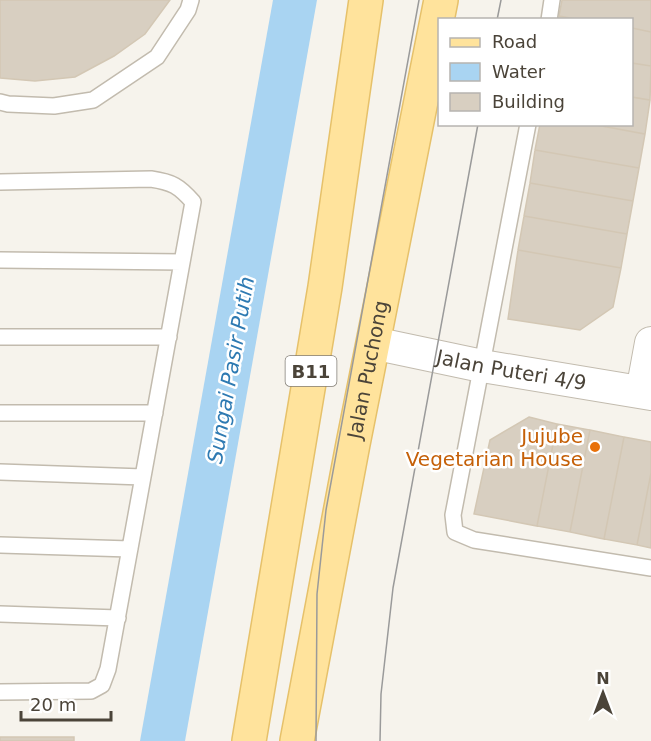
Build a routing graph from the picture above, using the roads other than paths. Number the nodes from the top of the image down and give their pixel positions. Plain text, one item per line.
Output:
1 (191, 0) edge
2 (366, 0) edge
3 (441, 0) edge
4 (552, 0) edge
5 (549, 18) edge
6 (0, 102) edge
7 (528, 126) edge
8 (0, 182) edge
9 (0, 260) edge
10 (183, 262) junction
11 (0, 337) edge
12 (169, 337) junction
13 (373, 343) junction
14 (651, 343) edge
15 (482, 366) junction
16 (647, 393) edge
17 (0, 413) edge
18 (155, 413) junction
19 (0, 472) edge
20 (143, 477) junction
21 (0, 545) edge
22 (130, 549) junction
23 (651, 568) edge
24 (0, 614) edge
25 (118, 618) junction
26 (0, 692) edge
27 (249, 741) edge
28 (297, 741) edge

1 - 6 lane
2 - 27 main road, B11
3 - 13 main road, Jalan Puchong / B11
4 - 5 lane
7 - 15 lane
8 - 10 lane
9 - 10 lane
10 - 12 lane
11 - 12 lane
12 - 18 lane
13 - 15 street, Jalan Puteri 4/9
13 - 28 main road, Jalan Puchong / B11
14 - 16 street
15 - 16 street, Jalan Puteri 4/9
15 - 23 lane
17 - 18 lane
18 - 20 lane
19 - 20 lane
20 - 22 lane
21 - 22 lane
22 - 25 lane
24 - 25 lane
25 - 26 lane

